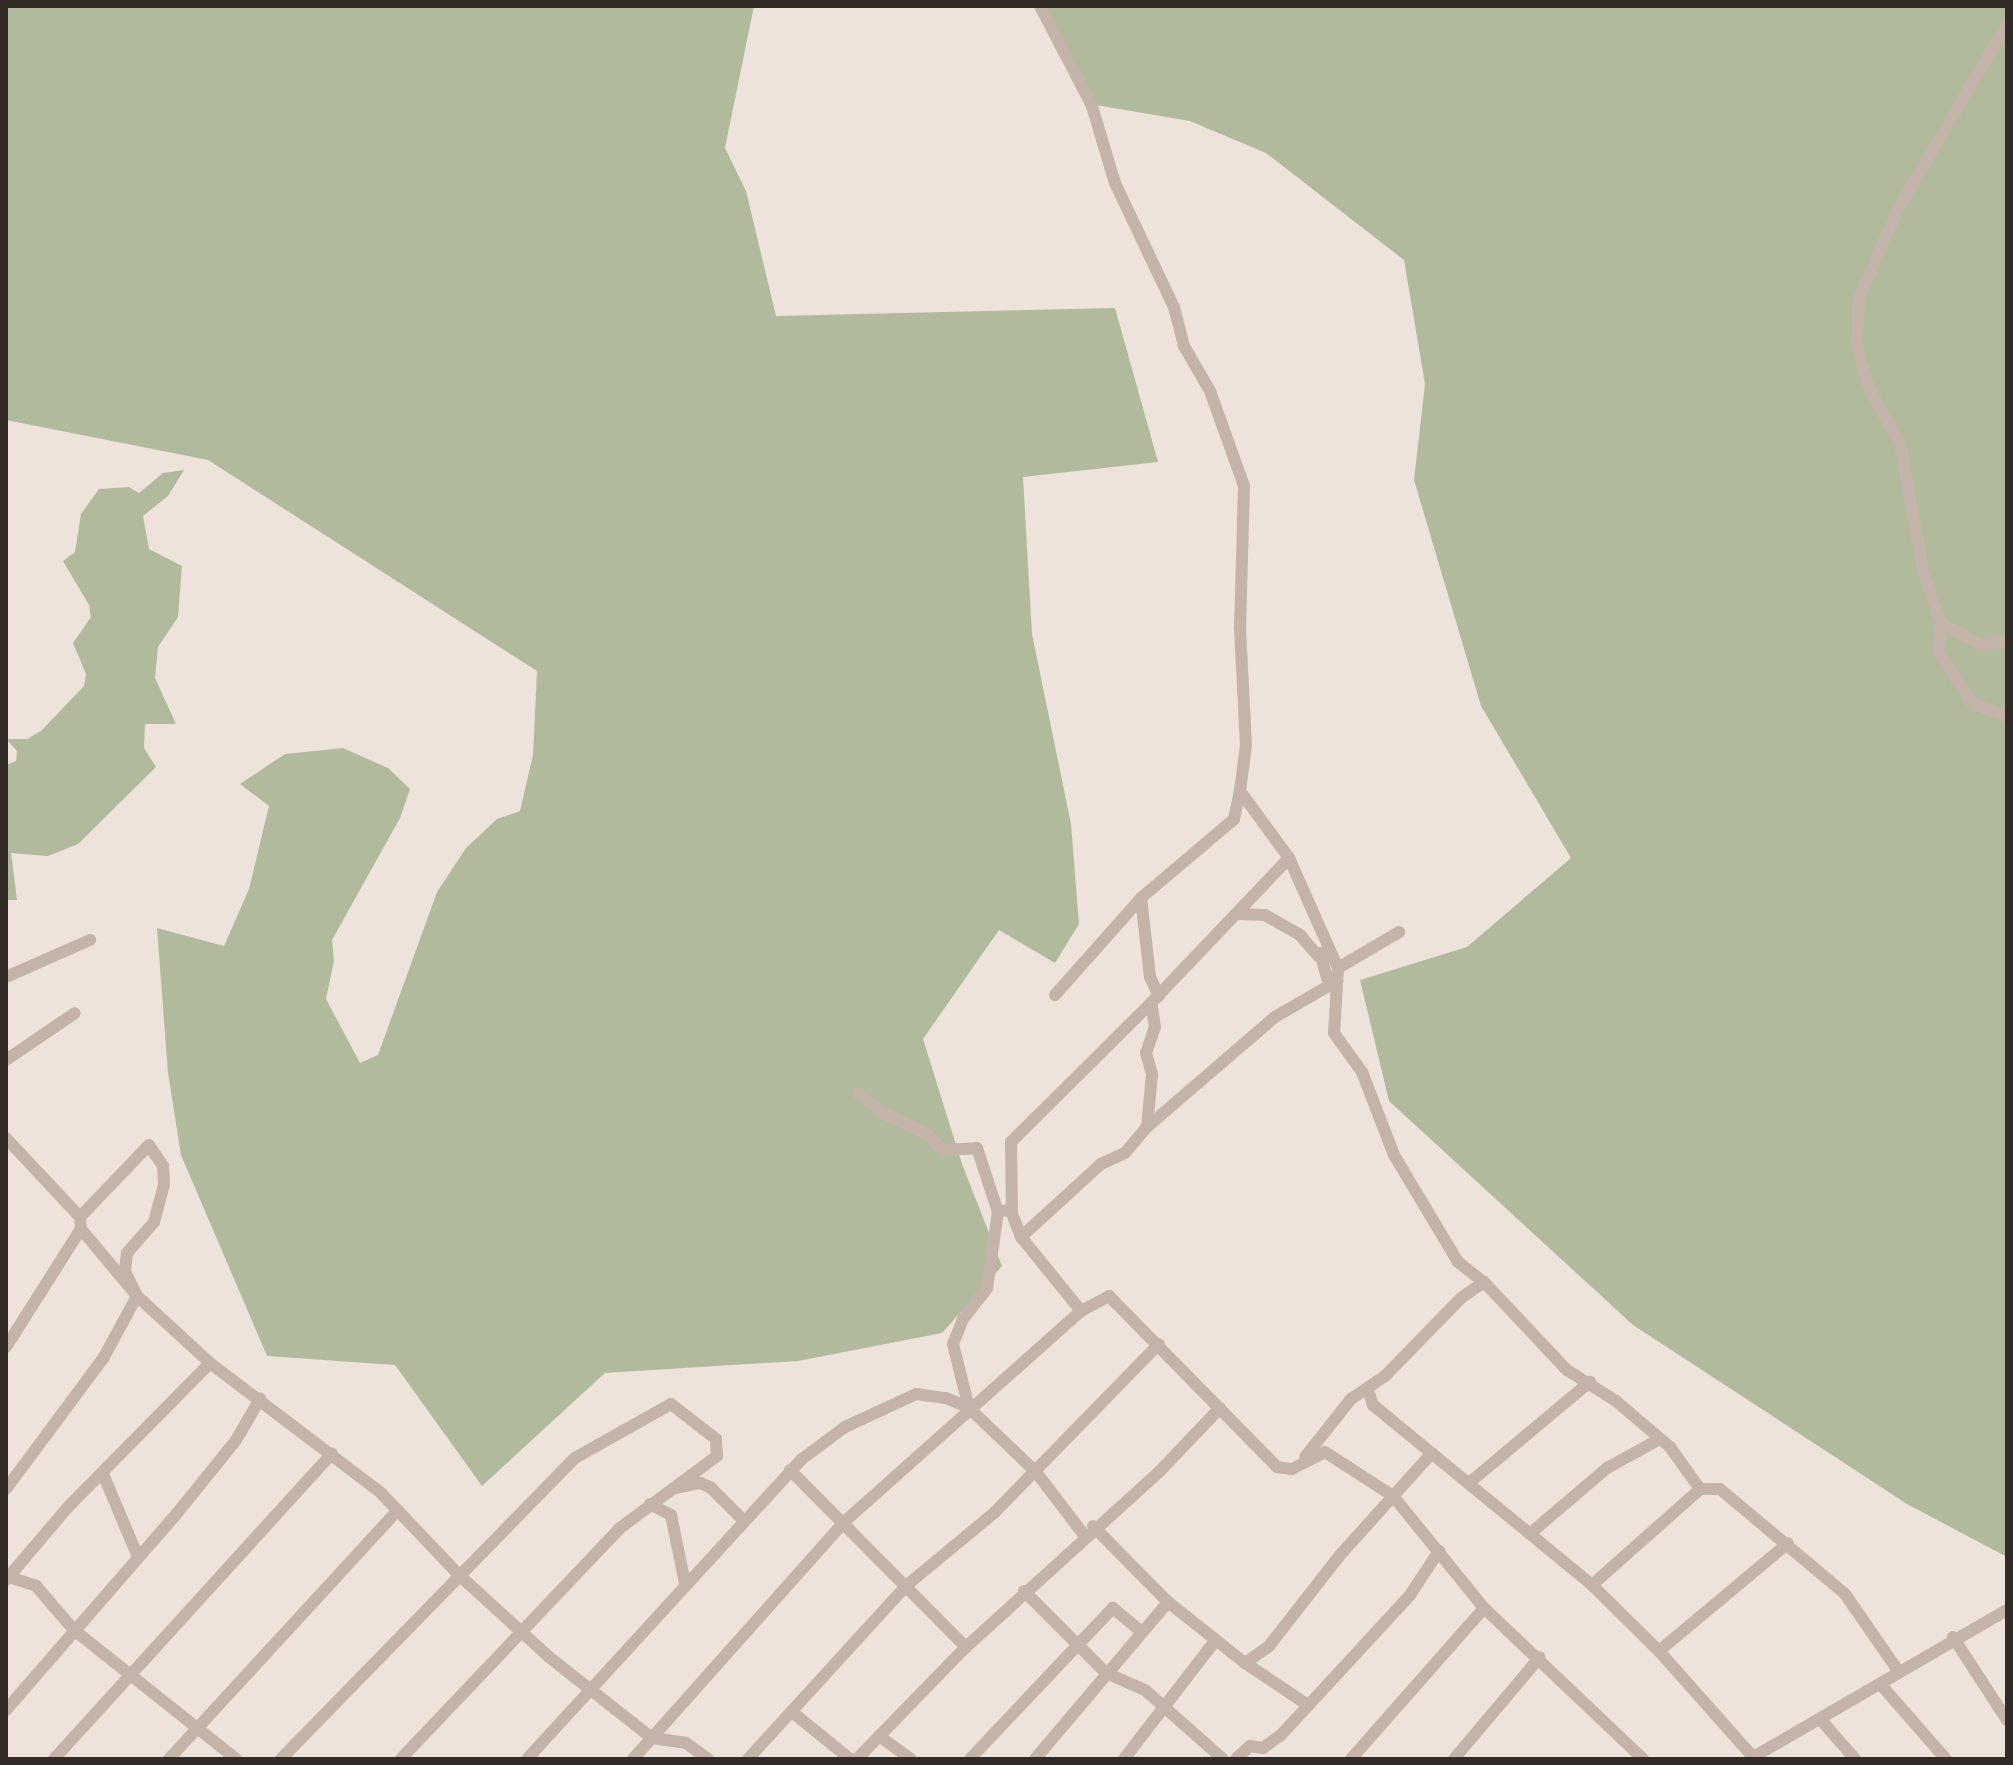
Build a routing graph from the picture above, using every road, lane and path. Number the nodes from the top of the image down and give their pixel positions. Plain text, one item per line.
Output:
1 (1040, 6) edge
2 (2007, 24) edge
3 (1941, 623) junction
4 (2007, 641) edge
5 (2007, 717) edge
6 (1240, 791) junction
7 (1289, 858) junction
8 (1141, 898) junction
9 (1236, 914) junction
10 (1399, 932) dead end
11 (1323, 934) junction
12 (90, 940) dead end
13 (1319, 957) junction
14 (6, 977) edge
15 (1335, 978) junction
16 (1055, 995) dead end
17 (1155, 1000) junction
18 (75, 1013) dead end
19 (6, 1060) edge
20 (858, 1093) dead end
21 (1147, 1127) junction
22 (6, 1138) edge
23 (1012, 1209) junction
24 (998, 1212) junction
25 (81, 1223) junction
26 (1021, 1237) junction
27 (1484, 1282) junction
28 (137, 1296) junction
29 (1081, 1311) junction
30 (1159, 1344) junction
31 (6, 1347) edge
32 (210, 1363) junction
33 (1590, 1382) junction
34 (1368, 1390) junction
35 (260, 1399) junction
36 (969, 1408) junction
37 (1220, 1408) junction
38 (1658, 1440) junction
39 (332, 1453) junction
40 (1432, 1453) junction
41 (1302, 1462) junction
42 (790, 1470) junction
43 (1036, 1472) junction
44 (103, 1474) junction
45 (1469, 1483) junction
46 (675, 1488) junction
47 (6, 1489) edge
48 (1700, 1489) junction
49 (1393, 1496) junction
50 (650, 1504) junction
51 (398, 1510) junction
52 (742, 1519) junction
53 (843, 1523) junction
54 (1088, 1531) junction
55 (1532, 1532) junction
56 (1788, 1543) junction
57 (1439, 1551) junction
58 (138, 1557) junction
59 (459, 1575) junction
60 (7, 1577) edge
61 (685, 1583) junction
62 (907, 1585) junction
63 (1592, 1585) junction
64 (1024, 1591) junction
65 (1168, 1602) junction
66 (1484, 1608) junction
67 (2007, 1610) edge
68 (74, 1630) junction
69 (518, 1632) junction
70 (1142, 1632) junction
71 (1953, 1637) junction
72 (1214, 1642) junction
73 (1075, 1645) junction
74 (966, 1647) junction
75 (1659, 1651) junction
76 (1540, 1657) junction
77 (1245, 1663) junction
78 (1899, 1672) junction
79 (1106, 1673) junction
80 (133, 1677) junction
81 (1882, 1686) junction
82 (592, 1691) junction
83 (1165, 1705) junction
84 (1308, 1705) junction
85 (6, 1710) edge
86 (792, 1712) junction
87 (1821, 1720) junction
88 (2007, 1720) edge
89 (200, 1726) junction
90 (879, 1736) junction
91 (652, 1738) junction
92 (1752, 1758) edge
93 (1853, 1758) edge
94 (54, 1759) edge
95 (169, 1759) edge
96 (236, 1759) edge
97 (281, 1759) edge
98 (401, 1759) edge
99 (527, 1759) edge
100 (633, 1759) edge
101 (708, 1759) edge
102 (748, 1759) edge
103 (850, 1759) edge
104 (857, 1759) edge
105 (911, 1759) edge
106 (970, 1759) edge
107 (1035, 1759) edge
108 (1124, 1759) edge
109 (1223, 1759) edge
110 (1236, 1759) edge
111 (1351, 1759) edge
112 (1454, 1759) edge
113 (1643, 1759) edge
114 (1946, 1759) edge

1 - 6 street
2 - 3 street
3 - 4 street
3 - 5 street
6 - 7 street
6 - 8 street
7 - 9 street
7 - 11 street
8 - 16 street
8 - 17 street
9 - 13 street
9 - 17 street
10 - 15 street
11 - 13 street
11 - 15 street
12 - 14 street
13 - 15 street
15 - 21 street
15 - 27 street
17 - 21 street
17 - 23 street
18 - 19 street
20 - 24 street
21 - 26 street
22 - 25 street
23 - 24 street
23 - 26 street
24 - 36 street
25 - 28 street
25 - 28 street
25 - 31 street
26 - 29 street
27 - 33 street
27 - 34 street
28 - 32 street
28 - 47 street
29 - 30 street
29 - 36 street
30 - 37 street
30 - 43 street
32 - 35 street
32 - 44 street
33 - 38 street
33 - 45 street
34 - 40 street
34 - 41 street
35 - 39 street
35 - 58 street
36 - 42 street
36 - 43 street
36 - 53 street
37 - 41 street
37 - 54 street
38 - 48 street
38 - 55 street
39 - 51 street
39 - 80 street
40 - 45 street
40 - 49 street
41 - 49 street
42 - 52 street
42 - 53 street
43 - 54 street
43 - 62 street
44 - 58 street
44 - 60 street
45 - 55 street
46 - 50 street
46 - 52 street
46 - 59 street
48 - 56 street
48 - 63 street
49 - 57 street
49 - 77 street
50 - 61 street
50 - 69 street
51 - 59 street
51 - 89 street
52 - 61 street
53 - 62 street
53 - 91 street
54 - 64 street
54 - 65 street
55 - 63 street
56 - 75 street
56 - 78 street
57 - 66 street
57 - 84 street
58 - 68 street
59 - 69 street
59 - 97 street
60 - 68 street
61 - 82 street
62 - 74 street
62 - 86 street
63 - 75 street
64 - 73 street
64 - 74 street
65 - 70 street
65 - 72 street
66 - 76 street
66 - 111 street
67 - 71 street
68 - 80 street
68 - 85 street
69 - 82 street
69 - 98 street
70 - 73 street
70 - 79 street
71 - 78 street
71 - 88 street
72 - 77 street
72 - 83 street
73 - 79 street
73 - 106 street
74 - 90 street
75 - 92 street
76 - 112 street
76 - 113 street
77 - 84 street
78 - 81 street
79 - 83 street
79 - 107 street
80 - 89 street
80 - 94 street
81 - 87 street
81 - 114 street
82 - 91 street
82 - 99 street
83 - 108 street
83 - 109 street
84 - 110 street
86 - 102 street
86 - 103 street
87 - 92 street
87 - 93 street
89 - 95 street
89 - 96 street
90 - 104 street
90 - 105 street
91 - 100 street
91 - 101 street

